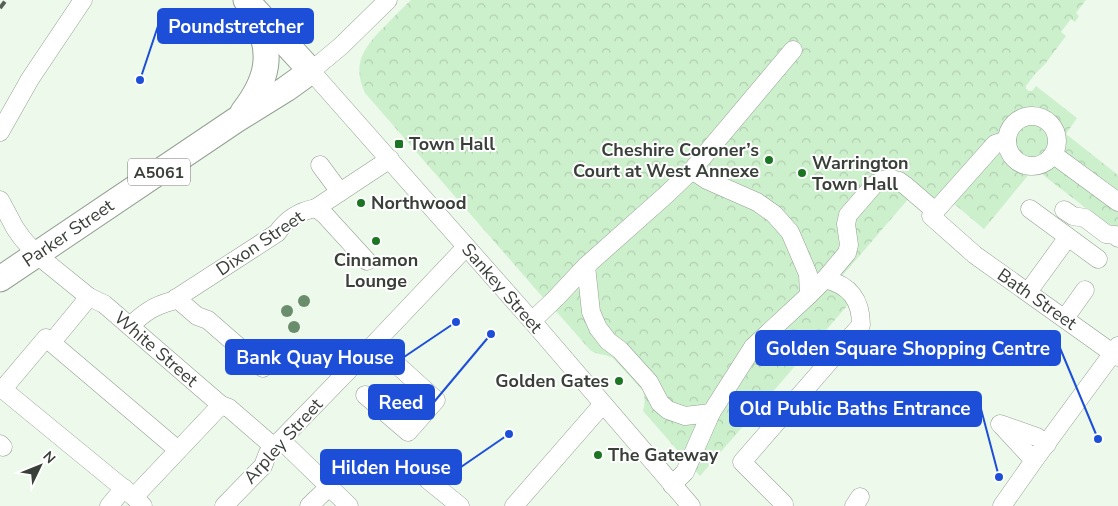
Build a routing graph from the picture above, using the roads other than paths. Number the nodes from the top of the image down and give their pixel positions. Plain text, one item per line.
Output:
1 (83, 0) edge
2 (245, 0) edge
3 (388, 0) edge
4 (793, 50) dead end
5 (311, 71) junction
6 (236, 120) junction
7 (0, 132) edge
8 (1007, 140) junction
9 (1054, 155) junction
10 (390, 160) junction
11 (320, 165) dead end
12 (692, 170) junction
13 (340, 192) junction
14 (0, 200) edge
15 (1118, 202) edge
16 (316, 208) junction
17 (1030, 209) dead end
18 (1064, 210) dead end
19 (935, 211) junction
20 (1068, 237) junction
21 (1118, 238) edge
22 (466, 247) junction
23 (36, 254) junction
24 (1098, 259) dead end
25 (367, 261) dead end
26 (586, 266) junction
27 (0, 279) edge
28 (825, 279) junction
29 (1085, 290) dead end
30 (1028, 292) junction
31 (809, 295) junction
32 (89, 297) junction
33 (176, 298) junction
34 (1065, 318) junction
35 (532, 321) junction
36 (130, 326) junction
37 (52, 342) junction
38 (374, 344) junction
39 (1116, 352) edge
40 (263, 368) dead end
41 (1, 388) edge
42 (365, 395) dead end
43 (603, 404) junction
44 (221, 405) junction
45 (711, 413) junction
46 (277, 443) junction
47 (1047, 444) junction
48 (178, 450) junction
49 (1035, 459) junction
50 (428, 480) dead end
51 (672, 485) junction
52 (329, 486) junction
53 (134, 497) edge
54 (784, 504) dead end
55 (109, 506) edge
56 (224, 506) edge
57 (309, 506) edge
58 (349, 506) edge
59 (460, 506) edge
60 (514, 506) edge
61 (691, 506) edge
62 (1002, 506) edge

1 - 7 street
2 - 5 highway
2 - 6 highway
3 - 5 street
4 - 12 street
5 - 6 highway, Parker Street / A5061
5 - 10 street, Sankey Street
6 - 23 highway, Parker Street / A5061
8 - 9 street
8 - 9 street
8 - 19 street
9 - 15 street
10 - 13 street, Dixon Street
10 - 22 street, Sankey Street
11 - 13 street
12 - 26 street
12 - 31 street
13 - 16 street, Dixon Street
14 - 23 street, White Street
16 - 25 street
16 - 33 street, Dixon Street
17 - 20 street
18 - 21 street
19 - 28 street
19 - 30 street, Bath Street
20 - 24 street
20 - 30 street
22 - 35 street, Sankey Street
22 - 38 street, Arpley Street
23 - 27 highway, Parker Street / A5061
23 - 32 street, White Street
26 - 35 street
26 - 45 street
28 - 31 street
28 - 54 street
29 - 34 street
30 - 34 street, Bath Street
31 - 45 street
32 - 36 street, White Street
32 - 37 street
33 - 36 street, Dixon Street
33 - 40 street
34 - 39 street, Bath Street
35 - 43 street, Sankey Street
36 - 44 street, White Street
37 - 41 street
37 - 48 street
38 - 42 street
38 - 46 street, Arpley Street
39 - 47 street
41 - 53 street
43 - 51 street, Sankey Street
43 - 60 street
44 - 46 street, White Street
44 - 48 street
45 - 51 street
46 - 52 street, White Street
46 - 56 street, Arpley Street
47 - 49 street
47 - 49 street
48 - 53 street
49 - 62 street
50 - 59 street
51 - 61 street, Sankey Street
52 - 57 street
52 - 58 street, White Street
53 - 55 street

